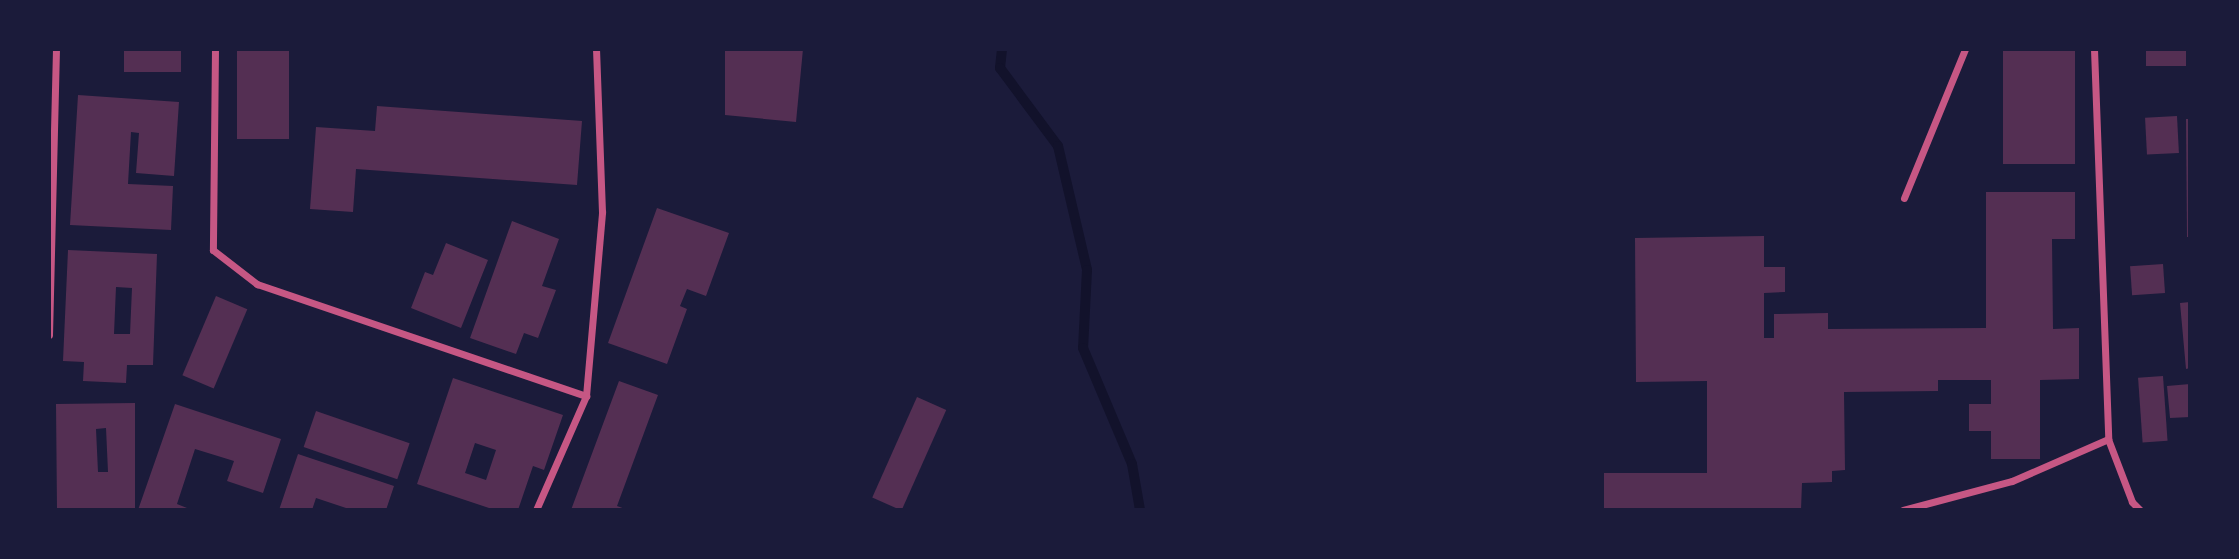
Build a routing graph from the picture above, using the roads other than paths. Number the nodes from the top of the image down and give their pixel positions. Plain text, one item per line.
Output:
1 (56, 49) edge
2 (215, 49) edge
3 (596, 49) edge
4 (1965, 49) edge
5 (2094, 49) edge
6 (52, 94) edge
7 (1904, 198) dead end
8 (49, 335) edge
9 (586, 396) junction
10 (2108, 439) junction
11 (536, 510) edge
12 (1903, 510) edge
13 (2140, 510) edge

1 - 6 street
2 - 9 street
3 - 9 street
4 - 7 street
5 - 10 street
6 - 8 street
9 - 11 street
10 - 12 street
10 - 13 street

